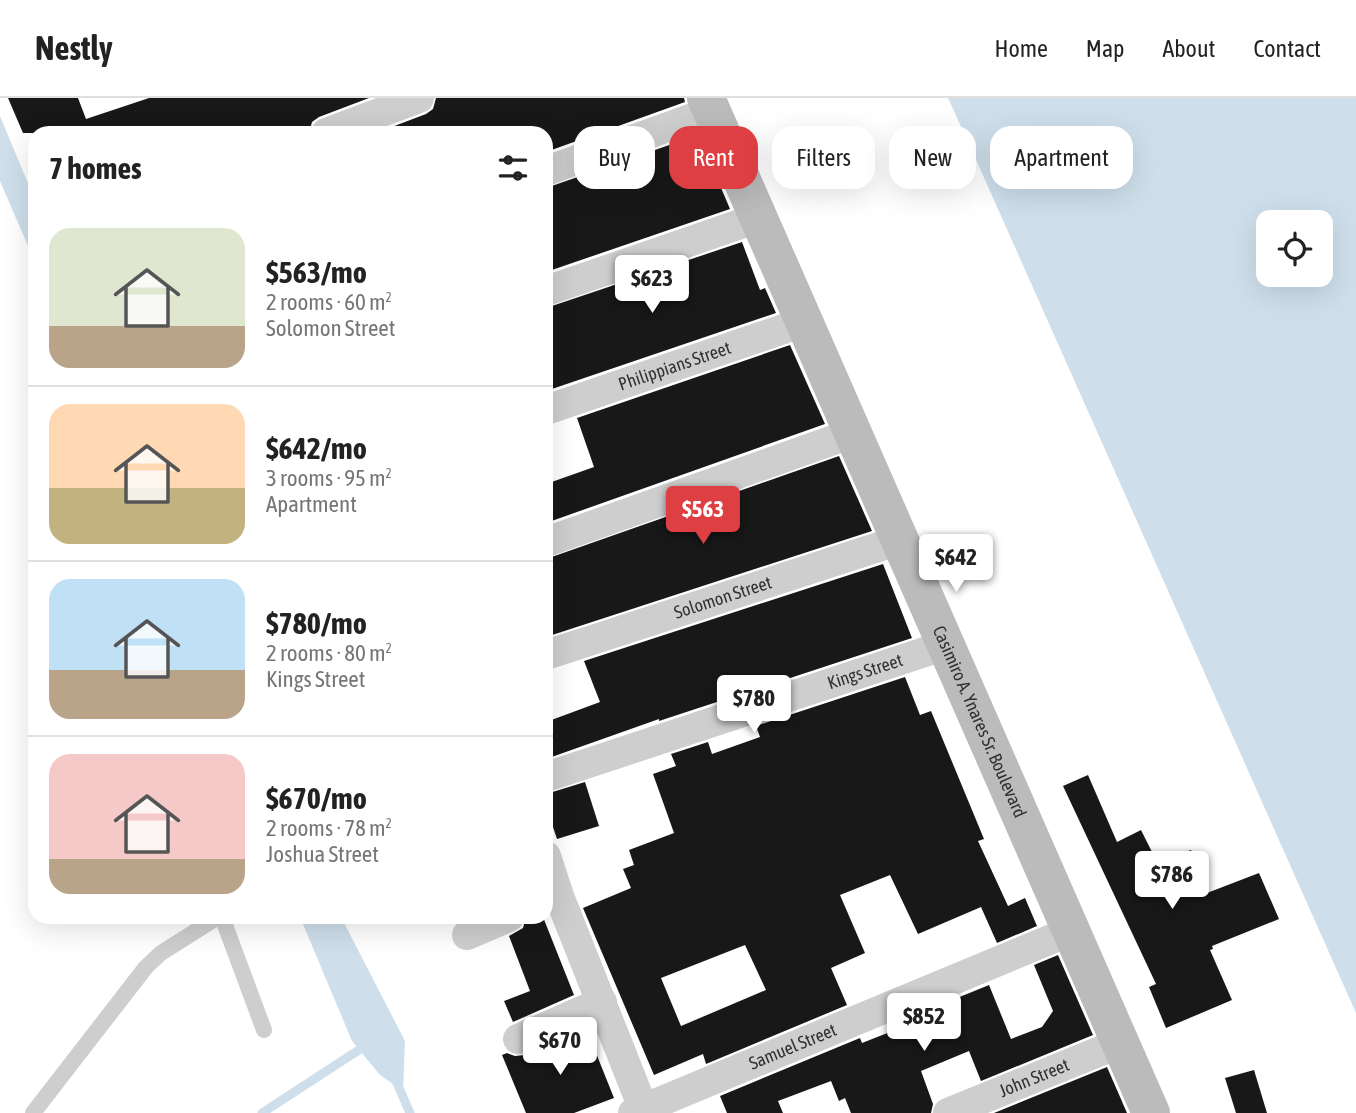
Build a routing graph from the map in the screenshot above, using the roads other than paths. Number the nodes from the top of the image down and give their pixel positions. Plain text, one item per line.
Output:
1 (419, 98) edge
2 (709, 104) edge
3 (345, 126) edge
4 (553, 168) edge
5 (758, 218) junction
6 (553, 289) edge
7 (804, 321) junction
8 (553, 408) edge
9 (853, 433) junction
10 (553, 540) edge
11 (900, 540) junction
12 (946, 645) junction
13 (553, 653) edge
14 (553, 775) edge
15 (553, 899) edge
16 (209, 924) edge
17 (223, 924) edge
18 (493, 924) edge
19 (1071, 931) junction
20 (467, 935) dead end
21 (602, 1002) junction
22 (264, 1030) dead end
23 (518, 1039) dead end
24 (1120, 1043) junction
25 (641, 1111) edge
26 (33, 1113) edge
27 (948, 1113) edge
28 (1151, 1113) edge

1 - 3 street
2 - 4 street
2 - 5 main road, Casimiro A. Ynares Sr. Boulevard
5 - 6 street
5 - 7 main road, Casimiro A. Ynares Sr. Boulevard
7 - 8 street, Philippians Street
7 - 9 main road, Casimiro A. Ynares Sr. Boulevard
9 - 10 street
9 - 11 main road, Casimiro A. Ynares Sr. Boulevard
11 - 12 main road, Casimiro A. Ynares Sr. Boulevard
11 - 13 street, Solomon Street
12 - 14 street, Kings Street
12 - 19 main road, Casimiro A. Ynares Sr. Boulevard
15 - 21 street
16 - 26 lane
17 - 22 lane
18 - 20 street
19 - 24 main road, Casimiro A. Ynares Sr. Boulevard
19 - 25 street, Samuel Street
21 - 23 street
21 - 25 street
24 - 27 street, John Street
24 - 28 main road, Casimiro A. Ynares Sr. Boulevard

